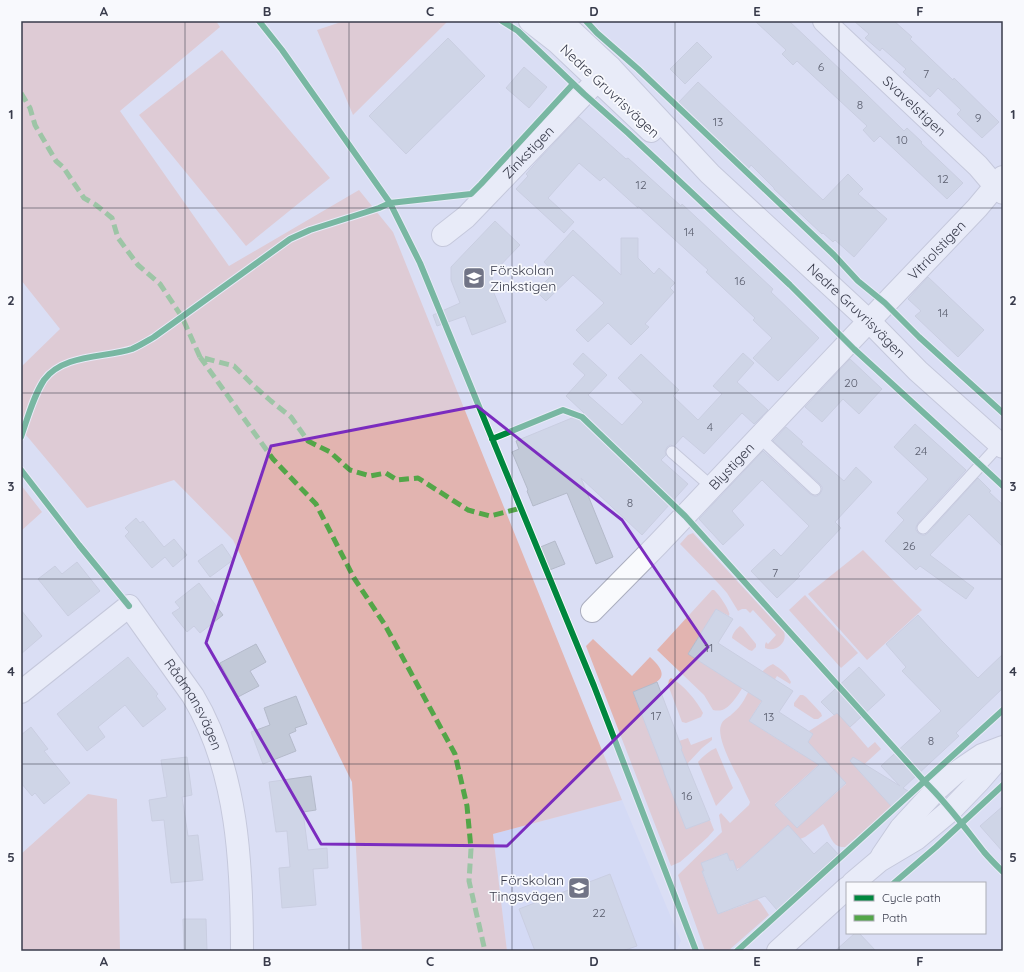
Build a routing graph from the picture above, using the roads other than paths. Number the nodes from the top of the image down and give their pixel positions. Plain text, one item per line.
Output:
1 (530, 21) edge
2 (561, 21) edge
3 (824, 21) edge
4 (604, 73) junction
5 (1000, 185) edge
6 (443, 235) dead end
7 (869, 320) junction
8 (759, 437) junction
9 (1002, 445) edge
10 (672, 452) dead end
11 (712, 487) junction
12 (815, 490) dead end
13 (923, 528) dead end
14 (592, 611) dead end
15 (21, 692) edge
16 (1003, 747) edge
17 (1003, 752) edge
18 (879, 861) junction
19 (854, 882) edge
20 (846, 889) edge
21 (242, 951) edge
22 (778, 951) edge

1 - 4 street, Nedre Gruvrisvägen
2 - 4 street, Nedre Gruvrisvägen
3 - 5 street, Svavelstigen
4 - 6 street, Zinkstigen
4 - 7 street, Nedre Gruvrisvägen
5 - 7 street, Vitriolstigen
7 - 8 street, Blystigen
7 - 9 street, Nedre Gruvrisvägen
8 - 11 street, Blystigen
8 - 12 lane
9 - 13 lane
10 - 11 lane
11 - 14 street, Blystigen
15 - 21 street, Rådmansvägen
16 - 18 street
17 - 18 street
18 - 19 street
20 - 22 street

